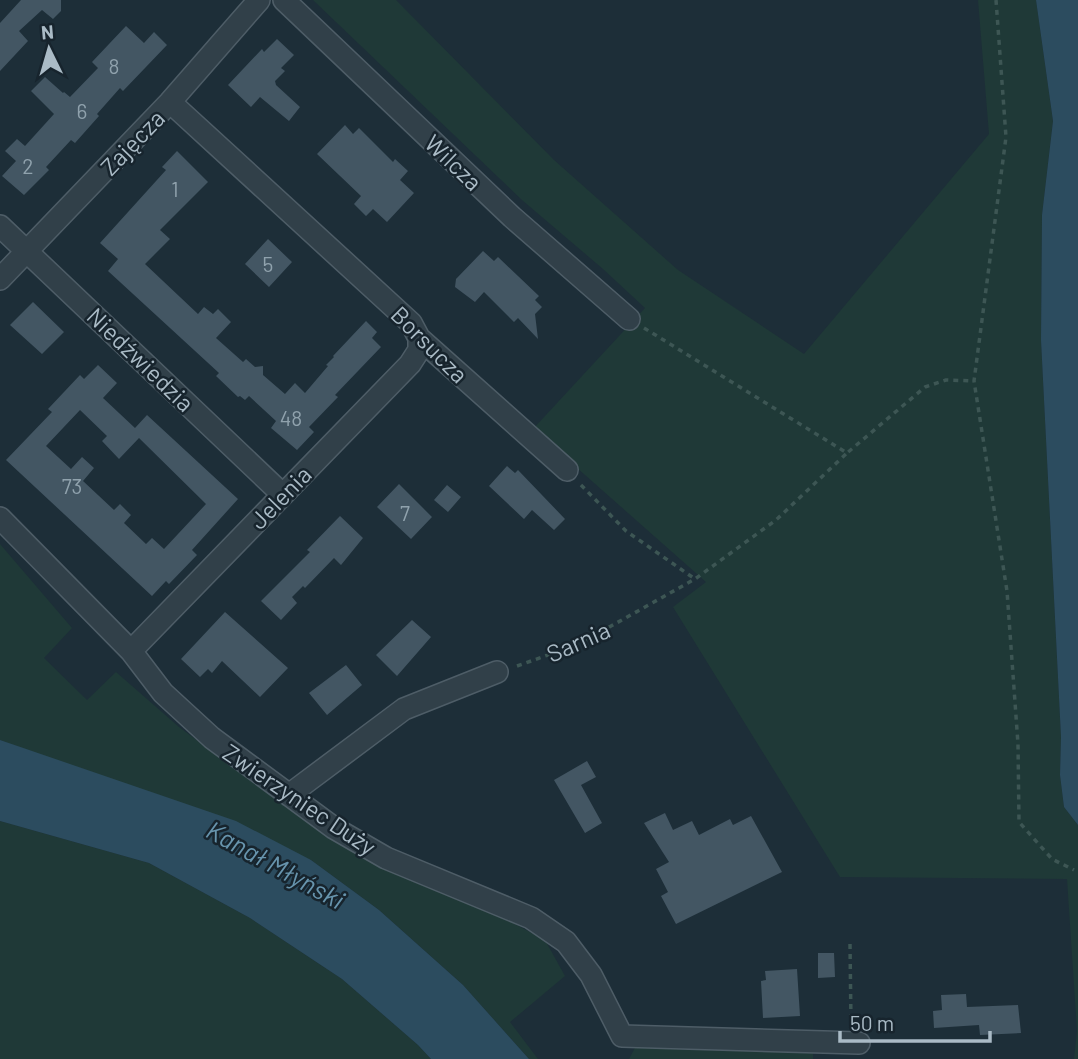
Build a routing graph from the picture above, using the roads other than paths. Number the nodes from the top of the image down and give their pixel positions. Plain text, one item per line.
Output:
1 (259, 0) edge
2 (284, 0) edge
3 (170, 102) junction
4 (0, 226) edge
5 (27, 251) junction
6 (0, 279) edge
7 (629, 319) road end
8 (419, 338) junction
9 (567, 470) road end
10 (282, 494) junction
11 (0, 518) edge
12 (131, 651) junction
13 (497, 672) road end
14 (289, 795) junction
15 (855, 1043) road end

1 - 3 street, Zajęcza
2 - 7 street, Wilcza
3 - 5 street, Zajęcza
3 - 8 street, Borsucza
4 - 5 street, Niedźwiedzia
5 - 6 street, Zajęcza
5 - 10 street, Niedźwiedzia
8 - 9 street, Borsucza
8 - 10 street, Jelenia
10 - 12 street, Jelenia
11 - 12 street, Zwierzyniec Duży
12 - 14 street, Zwierzyniec Duży
13 - 14 street
14 - 15 street, Zwierzyniec Duży

